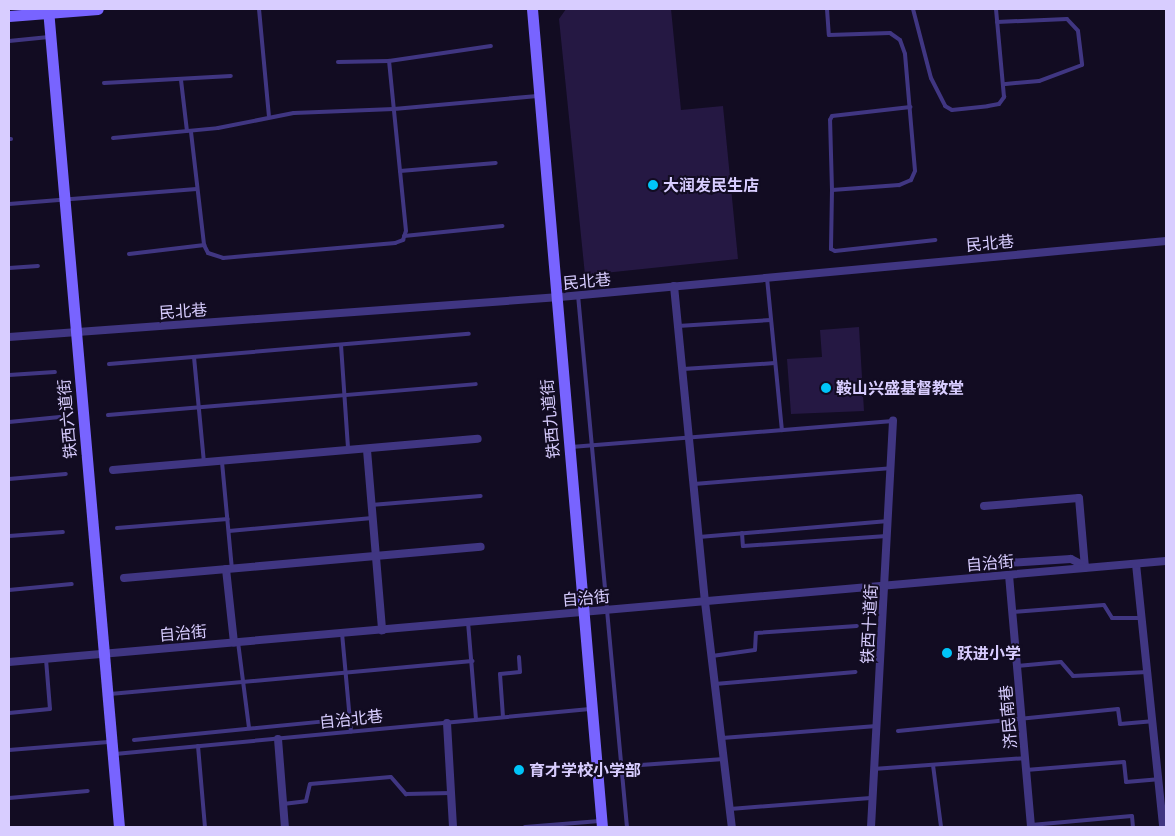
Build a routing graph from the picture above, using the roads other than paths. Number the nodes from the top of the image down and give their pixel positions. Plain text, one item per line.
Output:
1 (98, 9) edge
2 (259, 9) edge
3 (532, 9) edge
4 (827, 9) edge
5 (913, 9) edge
6 (996, 9) edge
7 (49, 11) edge
8 (9, 16) edge
9 (997, 22) junction
10 (51, 37) junction
11 (9, 41) edge
12 (491, 46) dead end
13 (389, 61) junction
14 (338, 62) dead end
15 (231, 76) dead end
16 (181, 80) junction
17 (104, 83) dead end
18 (1003, 84) junction
19 (539, 96) junction
20 (910, 107) junction
21 (394, 109) junction
22 (269, 116) junction
23 (189, 132) junction
24 (113, 138) dead end
25 (496, 163) dead end
26 (400, 171) junction
27 (196, 189) junction
28 (832, 190) junction
29 (65, 199) junction
30 (9, 204) edge
31 (502, 226) dead end
32 (404, 236) junction
33 (935, 240) dead end
34 (1166, 241) edge
35 (204, 245) junction
36 (129, 254) dead end
37 (38, 266) dead end
38 (9, 268) edge
39 (767, 278) junction
40 (674, 286) junction
41 (578, 295) junction
42 (556, 297) junction
43 (771, 320) junction
44 (678, 326) junction
45 (76, 332) junction
46 (469, 334) dead end
47 (9, 337) edge
48 (341, 345) junction
49 (194, 357) junction
50 (775, 363) junction
51 (109, 364) dead end
52 (682, 369) junction
53 (55, 372) dead end
54 (9, 375) edge
55 (476, 384) dead end
56 (344, 395) junction
57 (200, 407) junction
58 (108, 415) dead end
59 (60, 417) dead end
60 (893, 421) joint
61 (9, 422) edge
62 (782, 430) junction
63 (689, 437) junction
64 (478, 439) dead end
65 (591, 445) junction
66 (569, 447) junction
67 (367, 450) junction
68 (348, 452) junction
69 (222, 462) junction
70 (204, 463) junction
71 (891, 468) junction
72 (113, 470) dead end
73 (66, 474) dead end
74 (9, 479) edge
75 (694, 484) junction
76 (481, 496) dead end
77 (371, 505) junction
78 (984, 506) dead end
79 (372, 518) junction
80 (228, 519) junction
81 (888, 521) junction
82 (117, 528) dead end
83 (229, 530) junction
84 (63, 532) dead end
85 (742, 533) junction
86 (9, 536) edge
87 (888, 536) junction
88 (699, 537) junction
89 (481, 546) dead end
90 (374, 556) junction
91 (1166, 561) edge
92 (990, 564) dead end
93 (1136, 564) junction
94 (1085, 567) junction
95 (229, 569) junction
96 (1009, 575) junction
97 (124, 578) dead end
98 (72, 584) dead end
99 (885, 586) junction
100 (9, 590) edge
101 (705, 602) junction
102 (609, 610) junction
103 (583, 612) junction
104 (1012, 612) junction
105 (1142, 618) junction
106 (468, 622) junction
107 (856, 626) dead end
108 (382, 630) junction
109 (342, 633) junction
110 (236, 642) junction
111 (104, 654) junction
112 (712, 656) junction
113 (519, 658) dead end
114 (46, 659) junction
115 (472, 661) junction
116 (9, 662) edge
117 (1017, 666) junction
118 (346, 671) junction
119 (855, 672) dead end
120 (1147, 672) junction
121 (243, 682) junction
122 (715, 684) junction
123 (107, 695) junction
124 (591, 709) junction
125 (9, 714) edge
126 (503, 717) junction
127 (1022, 718) junction
128 (476, 720) junction
129 (1152, 721) junction
130 (329, 722) dead end
131 (447, 723) junction
132 (877, 726) junction
133 (249, 728) junction
134 (898, 731) dead end
135 (351, 732) junction
136 (722, 738) junction
137 (134, 740) dead end
138 (278, 740) junction
139 (111, 742) junction
140 (198, 746) junction
141 (9, 750) edge
142 (112, 754) junction
143 (1025, 758) junction
144 (724, 759) junction
145 (933, 765) junction
146 (620, 766) junction
147 (597, 768) junction
148 (873, 768) junction
149 (1026, 770) junction
150 (1158, 779) junction
151 (88, 791) dead end
152 (451, 793) junction
153 (9, 798) edge
154 (871, 798) junction
155 (283, 804) junction
156 (730, 809) junction
157 (602, 824) edge
158 (1031, 826) edge
159 (119, 827) edge
160 (205, 827) edge
161 (285, 827) edge
162 (453, 827) edge
163 (525, 827) edge
164 (627, 827) edge
165 (732, 827) edge
166 (870, 827) edge
167 (941, 827) edge
168 (1133, 827) edge
169 (1163, 827) edge

1 - 7 main road
2 - 22 lane
3 - 19 main road, 铁西九道街
4 - 20 lane
5 - 18 lane
6 - 9 lane
7 - 8 main road
7 - 10 main road, 铁西六道街
9 - 18 lane
9 - 18 lane
10 - 11 lane
10 - 29 main road, 铁西六道街
12 - 13 lane
13 - 14 lane
13 - 21 lane
15 - 16 lane
16 - 17 lane
16 - 23 lane
19 - 21 lane
19 - 42 main road, 铁西九道街
20 - 28 lane
20 - 28 lane
21 - 22 lane
21 - 26 lane
22 - 23 lane
23 - 24 lane
23 - 27 lane
25 - 26 lane
26 - 32 lane
27 - 29 lane
27 - 35 lane
28 - 33 lane
29 - 30 lane
29 - 45 main road, 铁西六道街
31 - 32 lane
32 - 35 lane
34 - 39 street, 民北巷
35 - 36 lane
37 - 38 lane
39 - 40 street, 民北巷
39 - 43 lane
40 - 41 street, 民北巷
40 - 44 street
41 - 42 street, 民北巷
41 - 65 lane
42 - 45 street, 民北巷
42 - 66 main road, 铁西九道街
43 - 44 lane
43 - 50 lane
44 - 52 street
45 - 47 street, 民北巷
45 - 111 main road, 铁西六道街
46 - 48 lane
48 - 49 lane
48 - 56 lane
49 - 51 lane
49 - 57 lane
50 - 52 lane
50 - 62 lane
52 - 63 street
53 - 54 lane
55 - 56 lane
56 - 57 lane
56 - 68 lane
57 - 58 lane
57 - 70 lane
59 - 61 lane
60 - 62 lane
60 - 71 street, 铁西十道街
62 - 63 lane
63 - 65 lane
63 - 75 street
64 - 67 street
65 - 66 lane
65 - 102 lane
66 - 103 main road, 铁西九道街
67 - 68 street
67 - 77 street
68 - 69 street
69 - 70 street
69 - 80 lane
70 - 72 street
71 - 75 lane
71 - 81 street, 铁西十道街
73 - 74 lane
75 - 88 street
76 - 77 lane
77 - 79 street
78 - 94 street
79 - 83 lane
79 - 90 street
80 - 82 lane
80 - 83 lane
81 - 85 lane
81 - 87 street, 铁西十道街
83 - 95 lane
84 - 86 lane
85 - 87 lane
85 - 88 lane
87 - 99 street, 铁西十道街
88 - 101 street
89 - 90 street
90 - 95 street
90 - 108 street
91 - 93 street, 自治街
92 - 94 street
93 - 94 street, 自治街
93 - 105 street
94 - 96 street, 自治街
95 - 97 street
95 - 110 street
96 - 99 street, 自治街
96 - 104 street, 济民南巷
98 - 100 lane
99 - 101 street, 自治街
99 - 132 street, 铁西十道街
101 - 102 street, 自治街
101 - 112 street
102 - 103 street, 自治街
102 - 146 lane
103 - 106 street, 自治街
103 - 124 main road, 铁西九道街
104 - 105 lane
104 - 117 street, 济民南巷
105 - 120 street
106 - 108 street, 自治街
106 - 115 lane
107 - 112 lane
108 - 109 street, 自治街
109 - 110 street, 自治街
109 - 118 lane
110 - 111 street, 自治街
110 - 121 lane
111 - 114 street, 自治街
111 - 123 main road, 铁西六道街
112 - 122 street
113 - 126 lane
114 - 116 street, 自治街
114 - 125 lane
115 - 118 lane
115 - 128 lane
117 - 120 lane
117 - 127 street, 济民南巷
118 - 121 lane
118 - 135 lane
119 - 122 lane
120 - 129 street
121 - 123 lane
121 - 133 lane
122 - 136 street
123 - 139 main road, 铁西六道街
124 - 126 lane, 自治北巷
124 - 147 main road, 铁西九道街
126 - 128 lane, 自治北巷
127 - 129 lane
127 - 134 lane
127 - 143 street, 济民南巷
128 - 131 lane, 自治北巷
129 - 150 street
130 - 133 lane
131 - 135 lane, 自治北巷
131 - 152 street
132 - 136 lane
132 - 148 street, 铁西十道街
133 - 137 lane
135 - 138 lane, 自治北巷
136 - 144 street
138 - 140 lane, 自治北巷
138 - 155 street
139 - 141 lane
139 - 142 main road, 铁西六道街
140 - 142 lane, 自治北巷
140 - 160 lane
142 - 159 main road, 铁西六道街
143 - 145 lane
143 - 149 street, 济民南巷
144 - 146 lane
144 - 156 street
145 - 148 lane
145 - 167 lane
146 - 147 lane
146 - 164 lane
147 - 157 main road, 铁西九道街
148 - 154 street, 铁西十道街
149 - 150 lane
149 - 158 street, 济民南巷
150 - 169 street
151 - 153 lane
152 - 155 lane
152 - 162 street
154 - 156 lane
154 - 166 street, 铁西十道街
155 - 161 street
156 - 165 street
157 - 163 lane
158 - 168 lane

